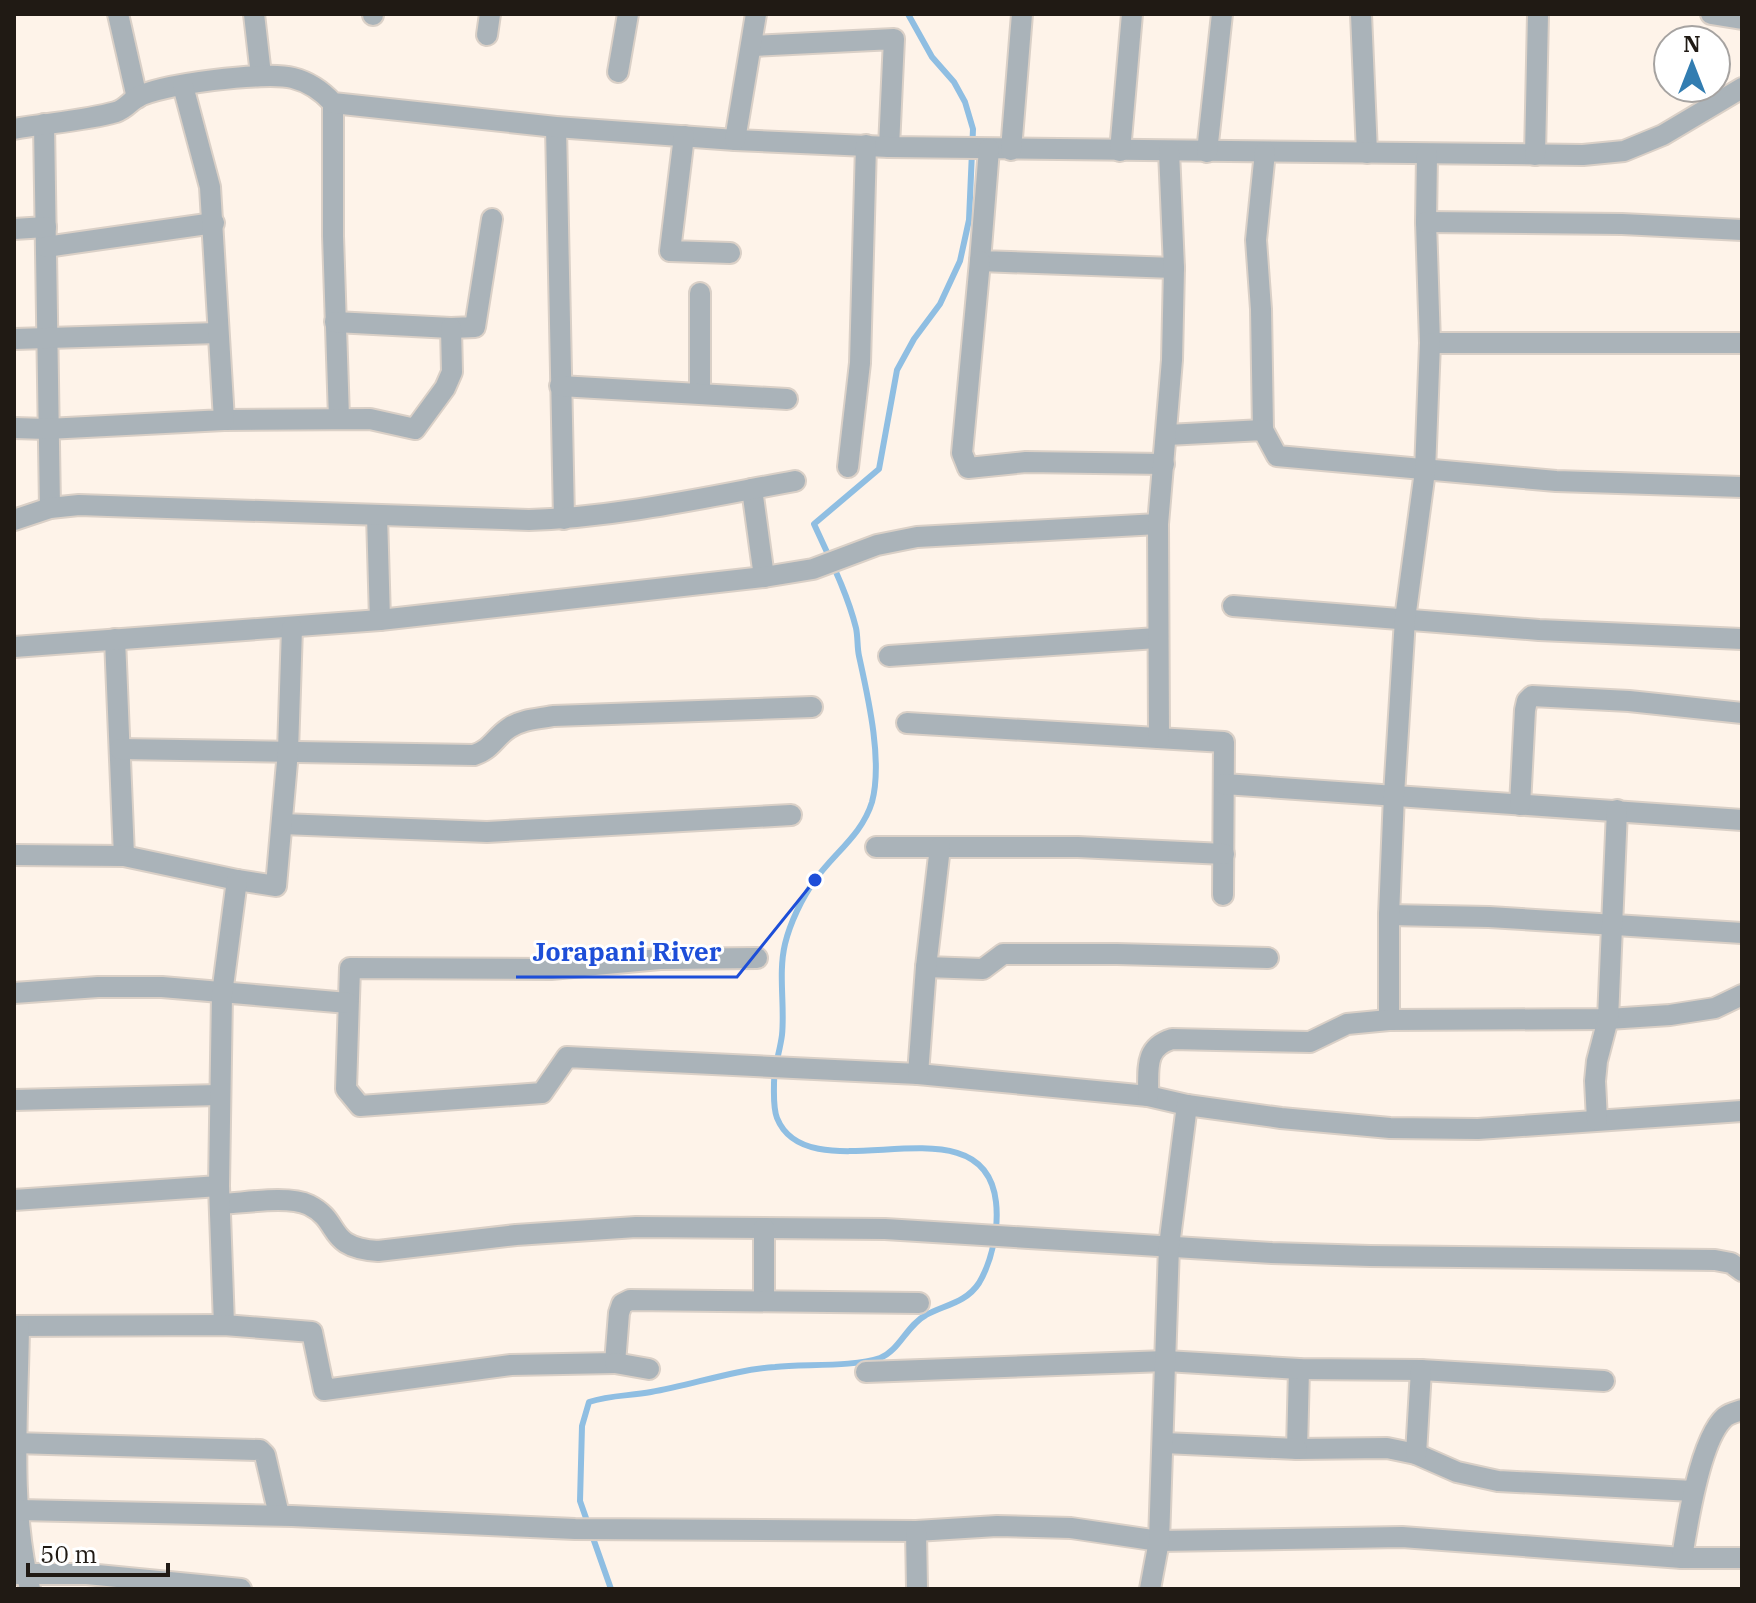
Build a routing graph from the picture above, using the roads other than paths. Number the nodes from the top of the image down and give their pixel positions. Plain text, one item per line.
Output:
1 (118, 14) edge
2 (254, 14) edge
3 (628, 14) edge
4 (756, 14) edge
5 (1022, 14) edge
6 (1132, 14) edge
7 (1222, 14) edge
8 (1361, 14) edge
9 (1538, 14) edge
10 (1711, 14) edge
11 (1742, 19) edge
12 (751, 46) junction
13 (618, 72) dead end
14 (261, 75) junction
15 (183, 86) junction
16 (1742, 88) edge
17 (137, 98) junction
18 (333, 103) junction
19 (44, 124) junction
20 (556, 127) junction
21 (14, 129) edge
22 (684, 136) junction
23 (735, 140) junction
24 (866, 145) junction
25 (889, 147) junction
26 (984, 149) junction
27 (1011, 150) junction
28 (1120, 151) junction
29 (1169, 151) junction
30 (1207, 152) junction
31 (1265, 152) junction
32 (1367, 153) junction
33 (1427, 154) junction
34 (1535, 155) junction
35 (492, 219) dead end
36 (1426, 222) junction
37 (214, 223) junction
38 (14, 229) edge
39 (1742, 230) edge
40 (46, 237) junction
41 (730, 253) dead end
42 (980, 261) junction
43 (1174, 268) junction
44 (700, 293) dead end
45 (335, 322) junction
46 (451, 328) junction
47 (218, 333) junction
48 (14, 339) edge
49 (47, 340) junction
50 (1430, 343) junction
51 (1742, 343) edge
52 (560, 386) junction
53 (700, 393) junction
54 (787, 399) dead end
55 (339, 418) junction
56 (224, 420) junction
57 (14, 428) edge
58 (47, 429) junction
59 (1263, 430) junction
60 (1167, 435) junction
61 (1164, 464) junction
62 (848, 467) dead end
63 (1425, 471) junction
64 (795, 481) dead end
65 (1742, 487) edge
66 (752, 489) junction
67 (50, 508) junction
68 (377, 515) junction
69 (564, 519) junction
70 (14, 520) edge
71 (1158, 524) junction
72 (764, 577) junction
73 (1233, 606) dead end
74 (1405, 619) junction
75 (380, 620) junction
76 (292, 628) junction
77 (1157, 638) junction
78 (115, 639) junction
79 (1742, 639) edge
80 (14, 647) edge
81 (889, 656) dead end
82 (812, 707) dead end
83 (1742, 713) edge
84 (907, 723) dead end
85 (1159, 738) junction
86 (120, 749) junction
87 (288, 751) junction
88 (1224, 784) junction
89 (1394, 795) junction
90 (1520, 805) junction
91 (1617, 810) junction
92 (791, 815) dead end
93 (1742, 820) edge
94 (282, 824) junction
95 (876, 847) dead end
96 (940, 847) junction
97 (1224, 854) junction
98 (14, 855) edge
99 (124, 856) junction
100 (237, 880) junction
101 (1223, 895) dead end
102 (1389, 915) junction
103 (1611, 925) junction
104 (1742, 933) edge
105 (757, 958) dead end
106 (1268, 958) dead end
107 (926, 967) junction
108 (14, 993) edge
109 (222, 994) junction
110 (1742, 995) edge
111 (348, 1003) junction
112 (1608, 1019) junction
113 (1389, 1020) junction
114 (918, 1074) junction
115 (219, 1095) junction
116 (1148, 1096) junction
117 (14, 1100) edge
118 (1187, 1105) junction
119 (1742, 1111) edge
120 (1597, 1120) junction
121 (220, 1195) junction
122 (14, 1200) edge
123 (764, 1228) junction
124 (1169, 1246) junction
125 (1742, 1271) edge
126 (764, 1300) junction
127 (919, 1303) dead end
128 (224, 1325) junction
129 (16, 1326) edge
130 (1166, 1361) junction
131 (615, 1363) junction
132 (649, 1369) dead end
133 (1299, 1369) junction
134 (1421, 1370) junction
135 (866, 1372) dead end
136 (1604, 1381) dead end
137 (1742, 1410) edge
138 (16, 1443) edge
139 (1164, 1443) junction
140 (1297, 1449) junction
141 (1416, 1454) junction
142 (1693, 1491) junction
143 (19, 1510) junction
144 (279, 1515) junction
145 (916, 1531) junction
146 (1159, 1541) junction
147 (1682, 1558) junction
148 (1742, 1558) edge
149 (23, 1579) edge
150 (241, 1589) edge
151 (917, 1589) edge
152 (1150, 1589) edge

1 - 17 street
2 - 14 street
3 - 13 street
4 - 12 street
5 - 27 street
6 - 28 street
7 - 30 street
8 - 32 street
9 - 34 street
10 - 11 street
12 - 23 street
12 - 25 street
14 - 15 street
14 - 18 street
15 - 17 street
15 - 37 street
16 - 34 street
17 - 19 street
18 - 20 street
18 - 45 street
19 - 21 street
19 - 40 street
20 - 22 street
20 - 52 street
22 - 23 street
22 - 41 street
23 - 24 street
24 - 25 street
24 - 62 street
25 - 26 street
26 - 27 street
26 - 42 street
27 - 28 street
28 - 29 street
29 - 30 street
29 - 43 street
30 - 31 street
31 - 32 street
31 - 59 street
32 - 33 street
33 - 34 street
33 - 36 street
35 - 46 street
36 - 39 street
36 - 50 street
37 - 40 street
37 - 47 street
38 - 40 street
40 - 49 street
42 - 43 street
42 - 61 street
43 - 60 street
44 - 53 street
45 - 46 street
45 - 55 street
46 - 55 street
47 - 49 street
47 - 56 street
48 - 49 street
49 - 58 street
50 - 51 street
50 - 63 street
52 - 53 street
52 - 69 street
53 - 54 street
55 - 56 street
56 - 58 street
57 - 58 street
58 - 67 street
59 - 60 street
59 - 63 street
60 - 61 street
61 - 71 street
63 - 65 street
63 - 74 street
64 - 66 street
66 - 69 street
66 - 72 street
67 - 68 street
67 - 70 street
68 - 69 street
68 - 75 street
71 - 72 street
71 - 77 street
72 - 75 street
73 - 74 street
74 - 79 street
74 - 89 street
75 - 76 street
76 - 78 street
76 - 87 street
77 - 81 street
77 - 85 street
78 - 80 street
78 - 86 street
82 - 87 street
83 - 90 street
84 - 85 street
85 - 88 street
86 - 87 street
86 - 99 street
87 - 94 street
88 - 89 street
88 - 97 street
89 - 90 street
89 - 102 street
90 - 91 street
91 - 93 street
91 - 103 street
92 - 94 street
94 - 100 street
95 - 96 street
96 - 97 street
96 - 107 street
97 - 101 street
98 - 99 street
99 - 100 street
100 - 109 street
102 - 103 street
102 - 113 street
103 - 104 street
103 - 112 street
105 - 111 street
106 - 107 street
107 - 114 street
108 - 109 street
109 - 111 street
109 - 115 street
110 - 112 street
111 - 114 street
112 - 113 street
112 - 120 street
113 - 116 street
114 - 116 street
115 - 117 street
115 - 121 street
116 - 118 street
118 - 120 street
118 - 124 street
119 - 120 street
121 - 122 street
121 - 123 street
121 - 128 street
123 - 124 street
123 - 126 street
124 - 125 street
124 - 130 street
126 - 127 street
126 - 131 street
128 - 129 street
128 - 131 street
129 - 138 street
130 - 133 street
130 - 135 street
130 - 139 street
131 - 132 street
133 - 134 street
133 - 140 street
134 - 136 street
134 - 141 street
137 - 142 street
138 - 143 street
138 - 144 street
139 - 140 street
139 - 146 street
140 - 141 street
141 - 142 street
142 - 147 street
143 - 144 street
143 - 149 street
144 - 145 street
145 - 146 street
145 - 151 street
146 - 147 street
146 - 152 street
147 - 148 street
149 - 150 street

